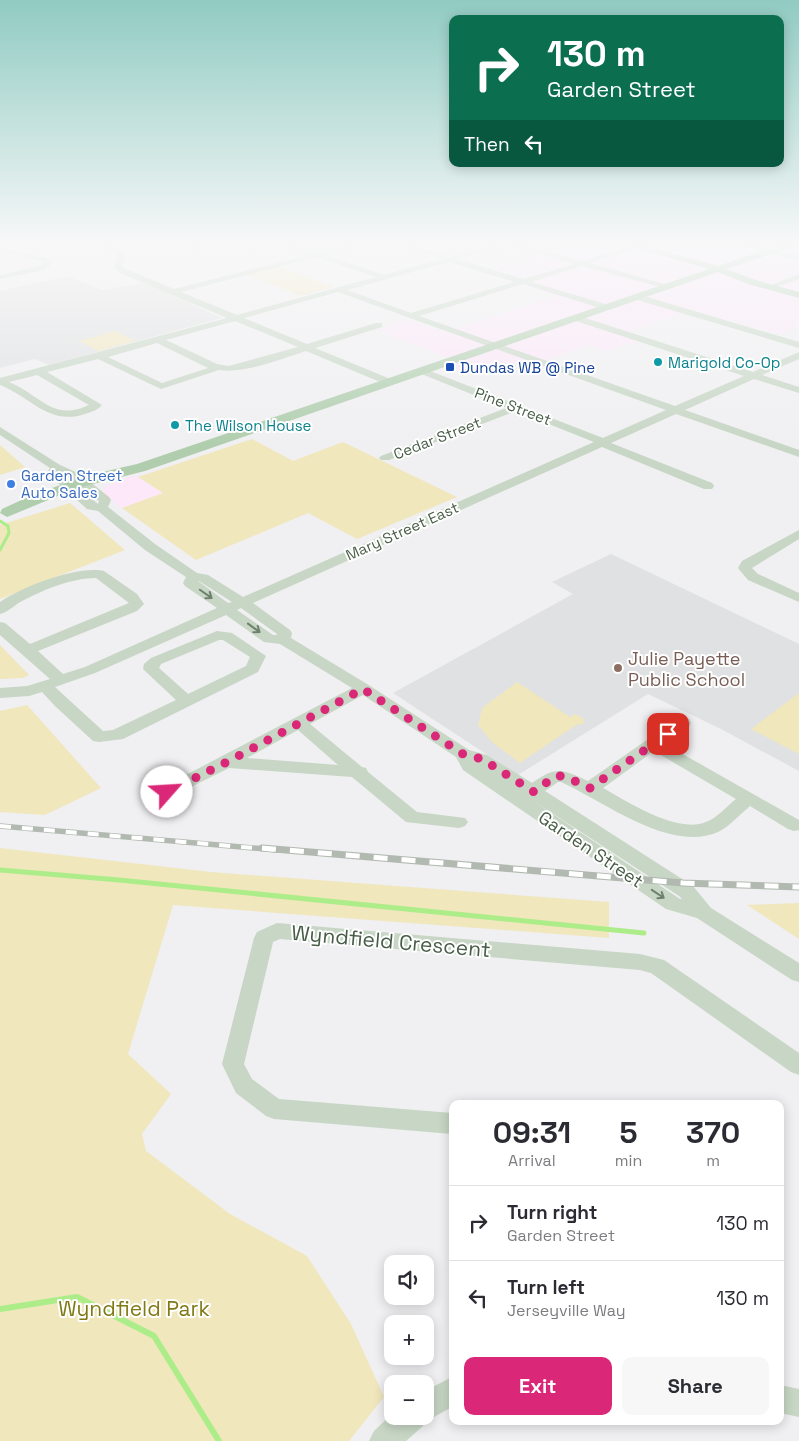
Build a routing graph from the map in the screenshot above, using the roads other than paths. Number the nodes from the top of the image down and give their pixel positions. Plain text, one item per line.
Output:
1 (214, 309) edge
2 (268, 309) edge
3 (395, 309) edge
4 (431, 309) edge
5 (602, 309) edge
6 (677, 309) edge
7 (412, 315) junction
8 (235, 318) junction
9 (576, 318) junction
10 (379, 325) dead end
11 (158, 340) junction
12 (495, 346) junction
13 (799, 346) edge
14 (307, 347) junction
15 (799, 355) edge
16 (99, 356) junction
17 (218, 368) junction
18 (422, 370) junction
19 (38, 371) junction
20 (753, 375) junction
21 (0, 381) edge
22 (389, 382) junction
23 (799, 390) edge
24 (516, 407) junction
25 (675, 410) junction
26 (0, 430) edge
27 (603, 442) junction
28 (799, 454) edge
29 (385, 458) dead end
30 (708, 486) dead end
31 (80, 488) junction
32 (3, 513) edge
33 (799, 534) edge
34 (193, 576) junction
35 (799, 598) edge
36 (242, 602) junction
37 (227, 609) junction
38 (0, 610) edge
39 (0, 626) edge
40 (283, 640) junction
41 (28, 650) junction
42 (53, 683) junction
43 (363, 689) junction
44 (0, 693) edge
45 (186, 701) junction
46 (299, 723) junction
47 (683, 723) dead end
48 (653, 744) junction
49 (463, 754) junction
50 (227, 762) junction
51 (360, 772) junction
52 (502, 788) junction
53 (590, 788) junction
54 (167, 792) dead end
55 (534, 792) junction
56 (749, 798) junction
57 (459, 822) dead end
58 (794, 825) dead end
59 (704, 913) junction
60 (799, 974) edge
61 (799, 1065) edge
62 (449, 1124) edge
63 (449, 1394) edge
64 (784, 1400) edge
65 (799, 1402) edge
66 (434, 1403) edge
67 (403, 1425) edge
68 (384, 1441) edge

1 - 8 street
2 - 8 street
3 - 7 street
4 - 7 street
5 - 9 main road
6 - 13 street
7 - 12 street
8 - 11 street
8 - 14 street
9 - 12 main road
9 - 20 street
10 - 14 street
11 - 16 street
11 - 17 street
12 - 18 main road
12 - 25 street
14 - 17 street
14 - 22 street
15 - 20 street, Mary Street East
16 - 17 street
16 - 19 street
18 - 22 main road
18 - 24 street, Pine Street
19 - 21 street
19 - 21 street
20 - 23 street
20 - 25 street, Mary Street East
22 - 31 main road
24 - 27 street, Pine Street
24 - 29 street, Cedar Street
25 - 27 street, Mary Street East
25 - 28 street
26 - 31 street, Garden Street
27 - 30 street, Pine Street
27 - 36 street, Mary Street East
31 - 32 main road
31 - 34 street, Garden Street
33 - 35 street
34 - 36 street, Garden Street
34 -> 37 street, Garden Street
36 - 37 street, Mary Street East
36 - 40 street, Garden Street
37 -> 40 street, Garden Street
37 - 42 street, Mary Street East
38 - 41 street
39 - 41 street
40 - 43 street, Garden Street
41 - 42 street
42 - 44 street, Mary Street East
42 - 45 street
43 - 46 street
43 - 49 street, Garden Street
45 - 45 street
46 - 50 street
46 - 51 street
47 - 48 street
48 - 53 street
48 - 56 street
49 - 52 street, Garden Street
49 - 55 street, Garden Street
50 - 51 street
50 - 54 street
51 - 57 street
52 - 55 street
52 -> 59 street, Garden Street
53 - 55 street
53 - 56 street
55 - 59 street, Garden Street
56 - 58 street
59 - 60 street, Garden Street
61 - 62 street, Wyndfield Crescent
63 - 66 street
64 - 65 street
67 - 68 street

